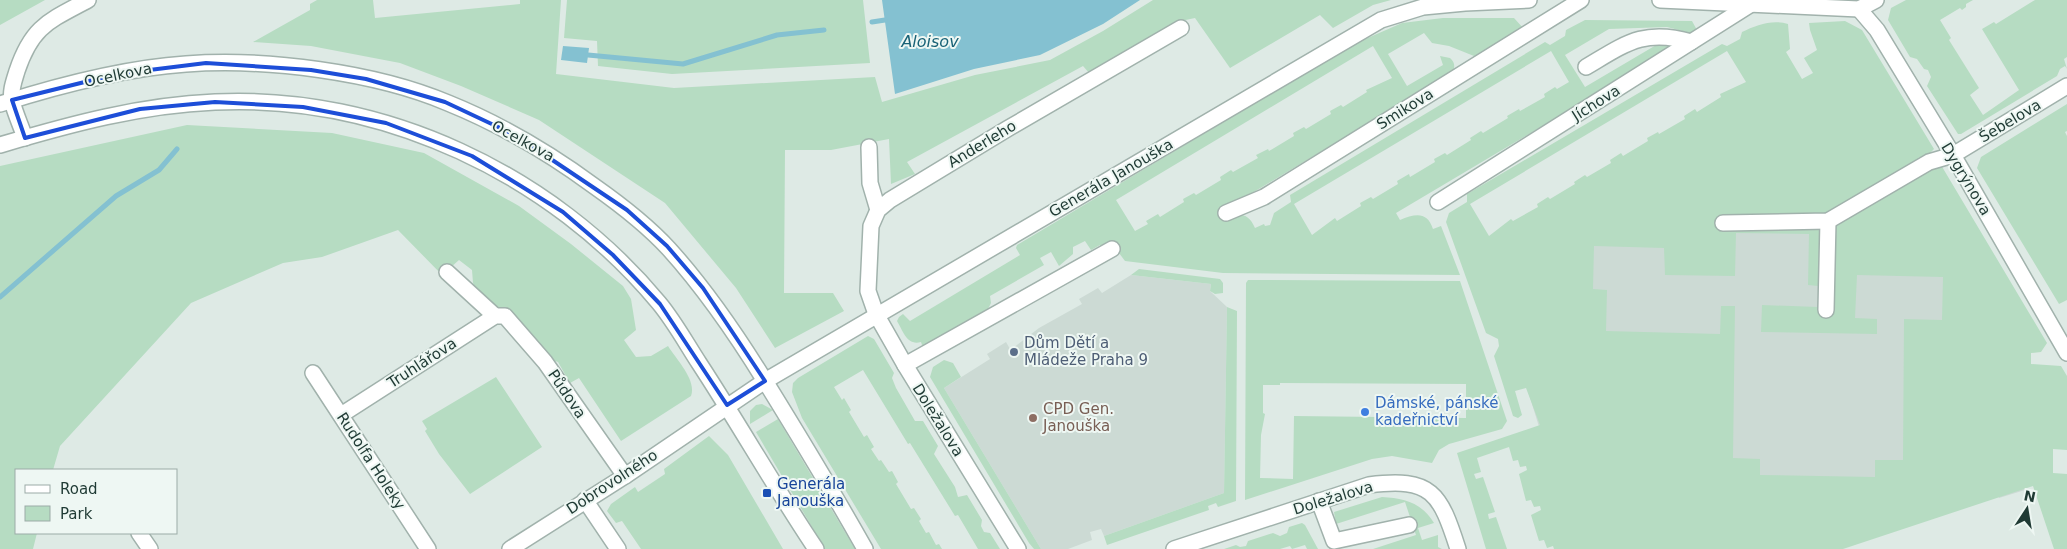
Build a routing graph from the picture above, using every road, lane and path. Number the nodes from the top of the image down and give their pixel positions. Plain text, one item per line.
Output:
1 (88, 0) edge
2 (1529, 0) edge
3 (1582, 0) edge
4 (1660, 0) edge
5 (1876, 0) edge
6 (1465, 1) edge
7 (1753, 3) junction
8 (1859, 9) junction
9 (1181, 28) dead end
10 (1691, 42) junction
11 (1586, 67) dead end
12 (2067, 86) edge
13 (6, 102) edge
14 (25, 138) junction
15 (0, 145) edge
16 (869, 147) dead end
17 (1953, 155) junction
18 (1438, 202) dead end
19 (878, 210) junction
20 (1226, 213) dead end
21 (1828, 221) junction
22 (1723, 223) dead end
23 (1112, 249) dead end
24 (447, 272) dead end
25 (1826, 310) dead end
26 (876, 314) junction
27 (500, 316) junction
28 (2067, 354) edge
29 (905, 366) junction
30 (313, 373) dead end
31 (764, 381) junction
32 (727, 406) junction
33 (714, 414) joint
34 (341, 415) junction
35 (625, 476) junction
36 (585, 500) junction
37 (1319, 501) junction
38 (1410, 525) dead end
39 (140, 534) edge
40 (150, 549) edge
41 (428, 549) edge
42 (510, 549) edge
43 (618, 549) edge
44 (816, 549) edge
45 (865, 549) edge
46 (1018, 549) edge
47 (1174, 549) edge
48 (1458, 549) edge

1 - 13 street
2 - 6 street, Generála Janouška
3 - 20 street, Smikova
4 - 7 street
5 - 8 street
6 - 26 street, Generála Janouška
7 - 8 street
7 - 10 street, Jíchova
8 - 17 street, Dygrýnova
9 - 19 street, Anderleho
10 - 11 street
10 - 18 street, Jíchova
12 - 17 street, Šebelova
13 - 14 street
13 - 31 street, Ocelkova
14 - 15 street
14 - 32 street
16 - 19 street
17 - 21 street, Šebelova
17 - 28 street, Dygrýnova
19 - 26 street
21 - 22 street
21 - 25 street
23 - 29 street
24 - 27 street, Půdova
26 - 29 street, Doležalova
26 - 31 street, Generála Janouška
27 - 34 street, Truhlářova
27 - 35 street, Půdova
29 - 46 street, Doležalova
30 - 34 street, Rudolfa Holeky
31 - 32 street, Generála Janouška
31 - 45 street, Ocelkova
32 - 33 street, Generála Janouška
32 - 44 street
33 - 35 street, Dobrovolného
34 - 41 street, Rudolfa Holeky
35 - 36 street, Dobrovolného
36 - 42 street, Dobrovolného
36 - 43 street
37 - 38 street
37 - 47 street, Doležalova
37 - 48 street, Doležalova
39 - 40 street

